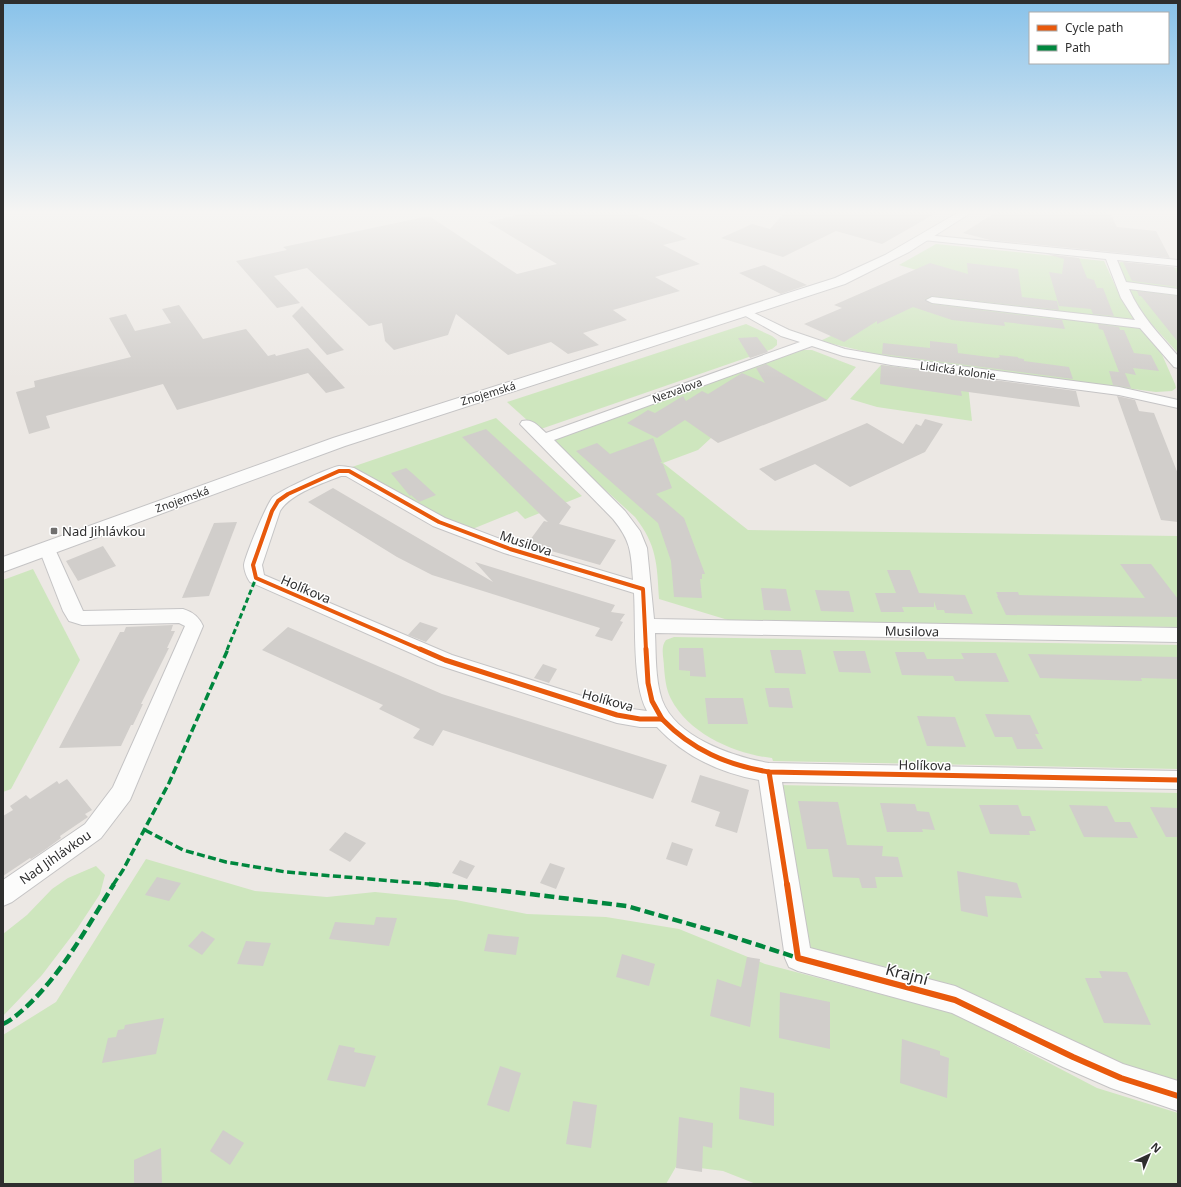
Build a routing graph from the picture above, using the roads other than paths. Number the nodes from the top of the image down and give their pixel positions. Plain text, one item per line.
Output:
1 (870, 267) edge
2 (1114, 267) edge
3 (1121, 285) junction
4 (1178, 292) edge
5 (932, 300) dead end
6 (746, 312) junction
7 (1144, 325) junction
8 (811, 342) junction
9 (1178, 364) edge
10 (1178, 403) edge
11 (527, 424) dead end
12 (544, 439) junction
13 (288, 494) joint
14 (47, 549) junction
15 (3, 565) edge
16 (643, 589) junction
17 (645, 626) junction
18 (1178, 635) edge
19 (662, 719) junction
20 (770, 772) junction
21 (1178, 780) edge
22 (3, 894) edge
23 (1178, 1096) edge

1 - 6 main road, Znojemská
2 - 3 street
3 - 4 street
3 - 7 street
5 - 7 street
6 - 8 street, Lidická kolonie
6 - 14 main road, Znojemská
7 - 9 street
8 - 10 street, Lidická kolonie
8 - 12 street, Nezvalova
11 - 12 street
12 - 16 street
13 - 16 street, Musilova
13 - 19 street, Holíkova
14 - 15 main road, Znojemská
14 - 22 street, Nad Jihlávkou
16 - 17 street
17 - 18 street, Musilova
17 - 19 street
19 - 20 street, Holíkova
20 - 21 street, Holíkova
20 - 23 street, Krajní

